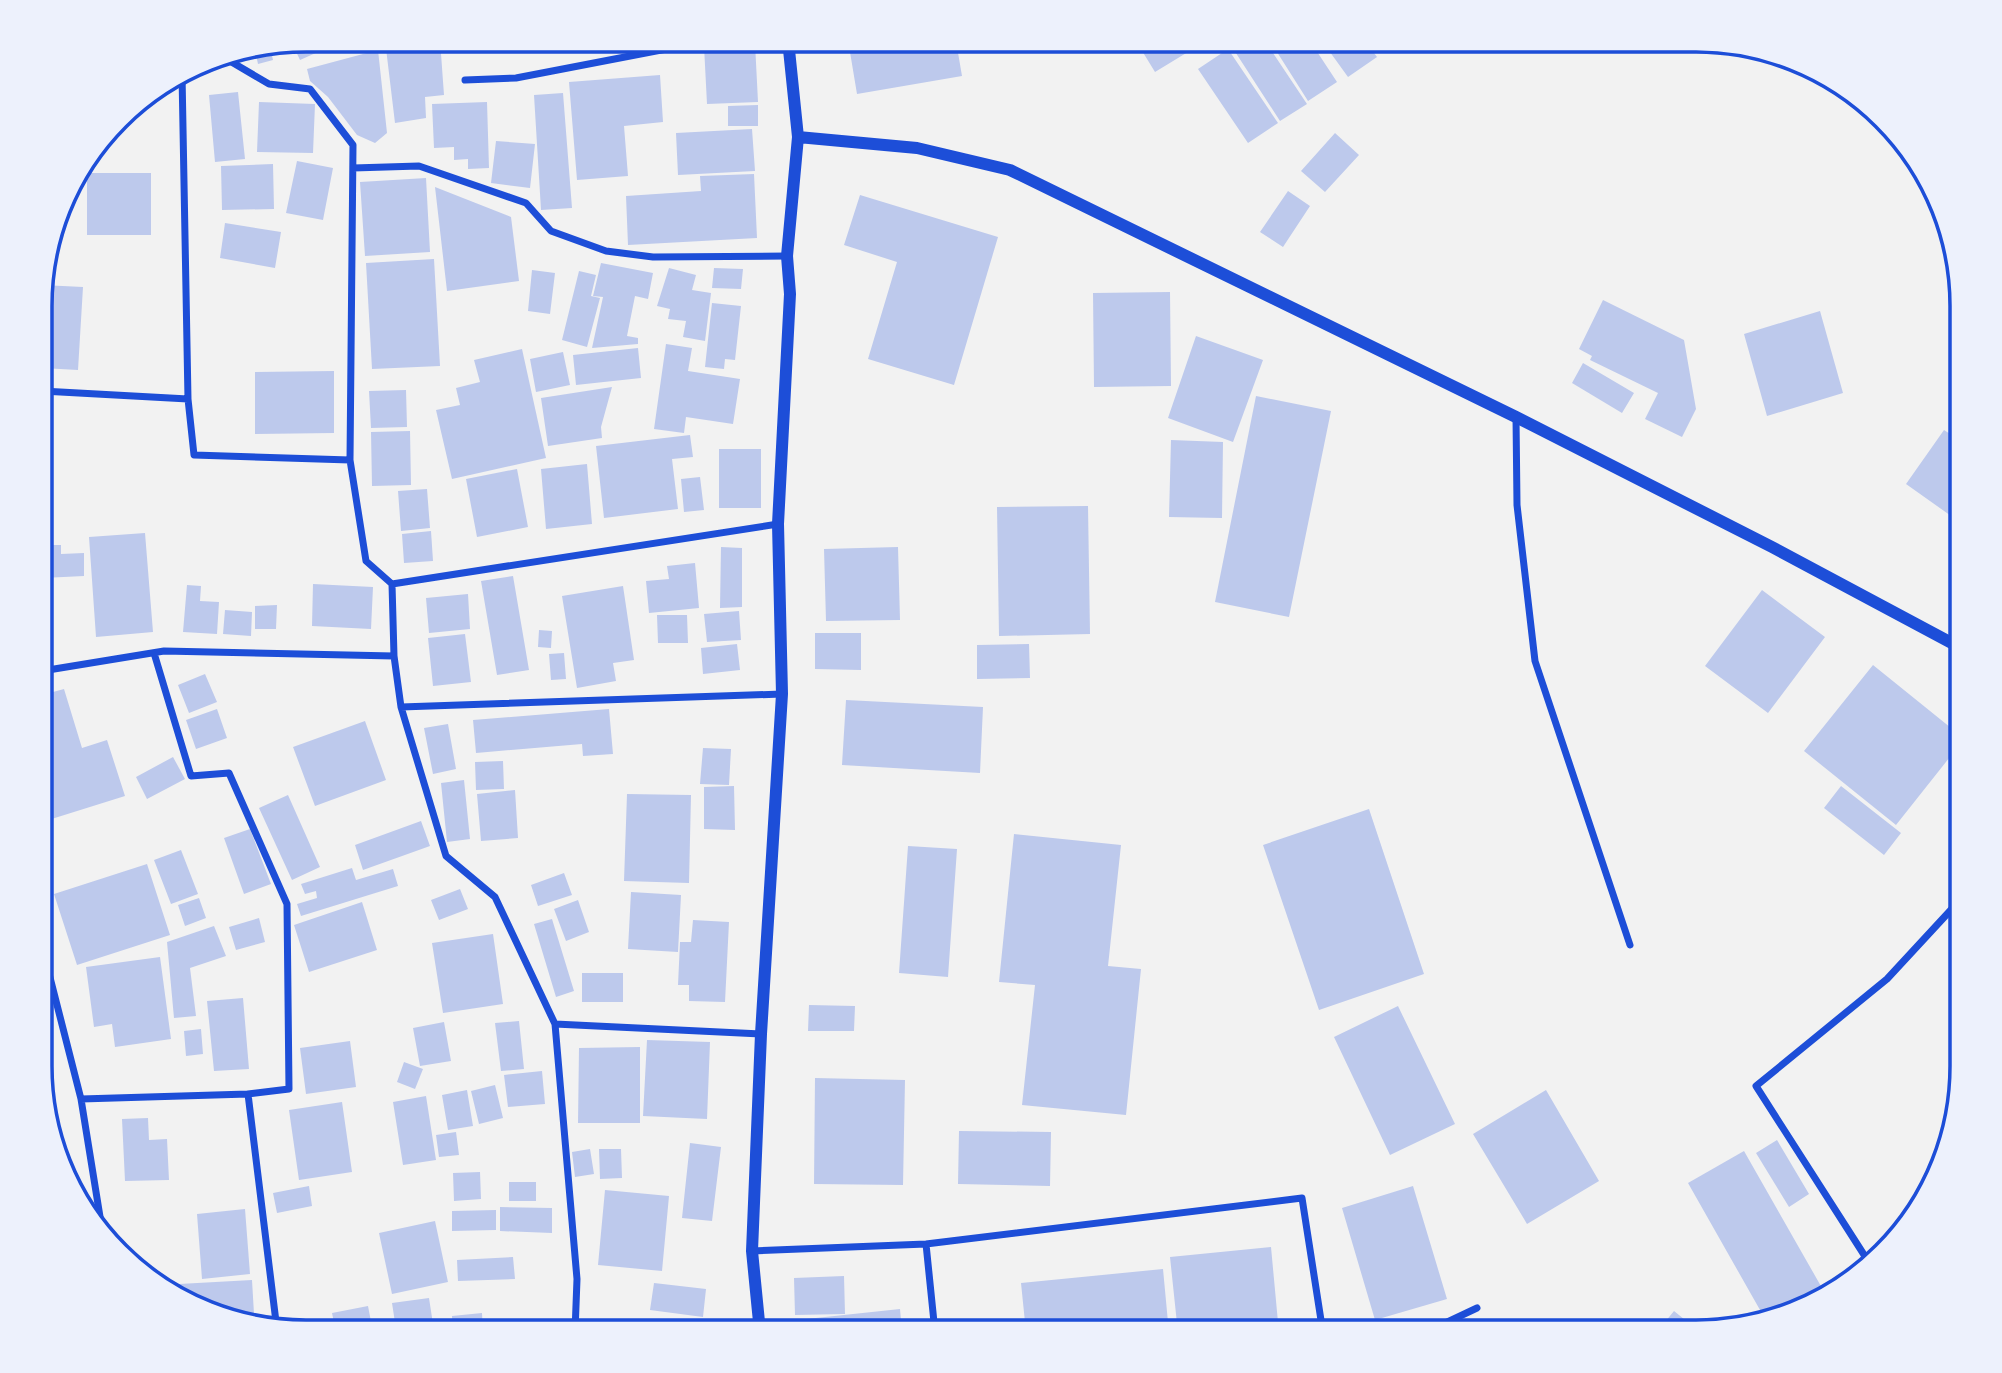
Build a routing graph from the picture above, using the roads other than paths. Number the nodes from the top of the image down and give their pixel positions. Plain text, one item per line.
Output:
1 (651, 52) edge
2 (789, 52) edge
3 (234, 63) edge
4 (465, 80) dead end
5 (182, 85) edge
6 (798, 137) junction
7 (353, 168) junction
8 (787, 256) junction
9 (52, 391) edge
10 (188, 399) junction
11 (1516, 417) junction
12 (350, 460) junction
13 (778, 524) junction
14 (392, 584) junction
15 (1950, 642) edge
16 (154, 653) junction
17 (394, 656) junction
18 (52, 670) edge
19 (782, 694) junction
20 (401, 707) junction
21 (1950, 911) edge
22 (1630, 945) dead end
23 (52, 982) edge
24 (555, 1024) junction
25 (761, 1034) junction
26 (248, 1094) junction
27 (81, 1098) junction
28 (100, 1214) edge
29 (926, 1244) junction
30 (752, 1251) junction
31 (1865, 1256) edge
32 (1477, 1308) dead end
33 (276, 1318) edge
34 (575, 1320) edge
35 (759, 1320) edge
36 (934, 1320) edge
37 (1321, 1320) edge
38 (1452, 1320) edge

1 - 4 street
2 - 6 street
3 - 7 street
5 - 10 street
6 - 8 street
6 - 11 street
7 - 8 street
7 - 12 street
8 - 13 street
9 - 10 street
10 - 12 street
11 - 15 street
11 - 22 street
12 - 14 street
13 - 14 street
13 - 19 street
14 - 17 street
16 - 17 street
16 - 18 street
16 - 26 street
17 - 20 street
19 - 20 street
19 - 25 street
20 - 24 street
21 - 31 street
23 - 27 street
24 - 25 street
24 - 34 street
25 - 30 street
26 - 27 street
26 - 33 street
27 - 28 street
29 - 30 street
29 - 36 street
29 - 37 street
30 - 35 street
32 - 38 street

